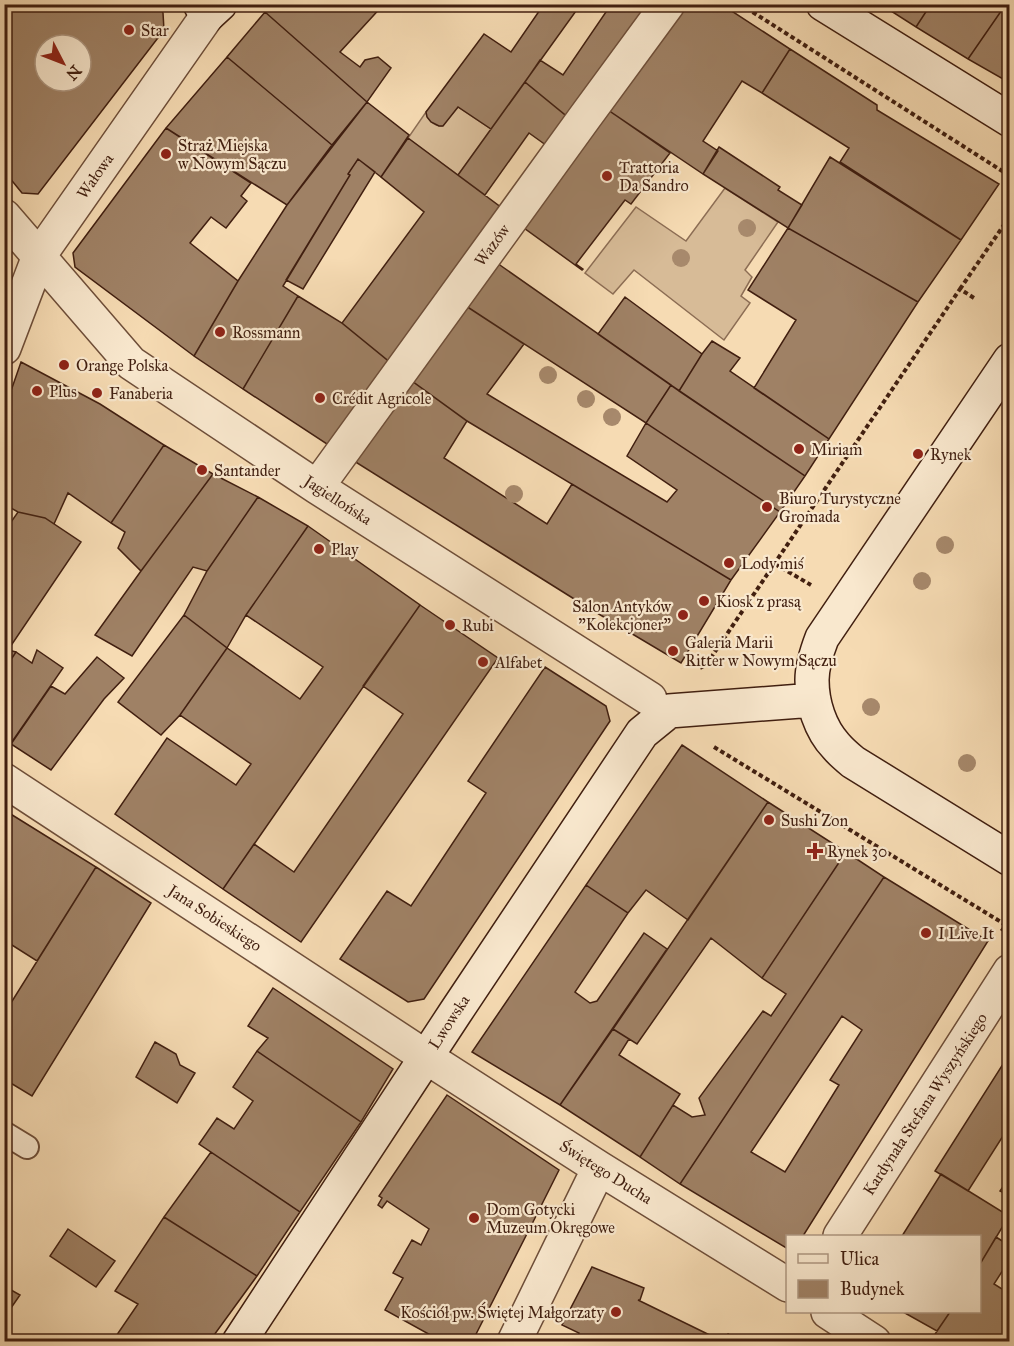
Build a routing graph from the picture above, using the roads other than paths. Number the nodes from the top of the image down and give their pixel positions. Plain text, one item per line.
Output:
1 (668, 4) edge
2 (823, 4) edge
3 (209, 8) edge
4 (1010, 120) edge
5 (4, 216) edge
6 (39, 256) junction
7 (4, 348) edge
8 (1010, 360) edge
9 (317, 487) junction
10 (814, 700) junction
11 (660, 705) junction
12 (4, 780) edge
13 (1010, 859) edge
14 (1010, 971) edge
15 (426, 1057) junction
16 (4, 1133) edge
17 (27, 1147) dead end
18 (599, 1168) junction
19 (841, 1235) edge
20 (786, 1284) edge
21 (238, 1341) edge
22 (514, 1341) edge

1 - 9 street, Wazów
2 - 4 street
3 - 6 street, Wałowa
5 - 6 street, Jagiellońska
6 - 7 street, Wałowa
6 - 9 street, Jagiellońska
8 - 10 street
9 - 11 street, Jagiellońska
10 - 11 street
10 - 13 street
11 - 15 street, Lwowska
12 - 15 street, Jana Sobieskiego
14 - 19 street, Kardynała Stefana Wyszyńskiego
15 - 18 street, Świętego Ducha
15 - 21 street, Lwowska
16 - 17 lane
18 - 20 street, Świętego Ducha
18 - 22 street

